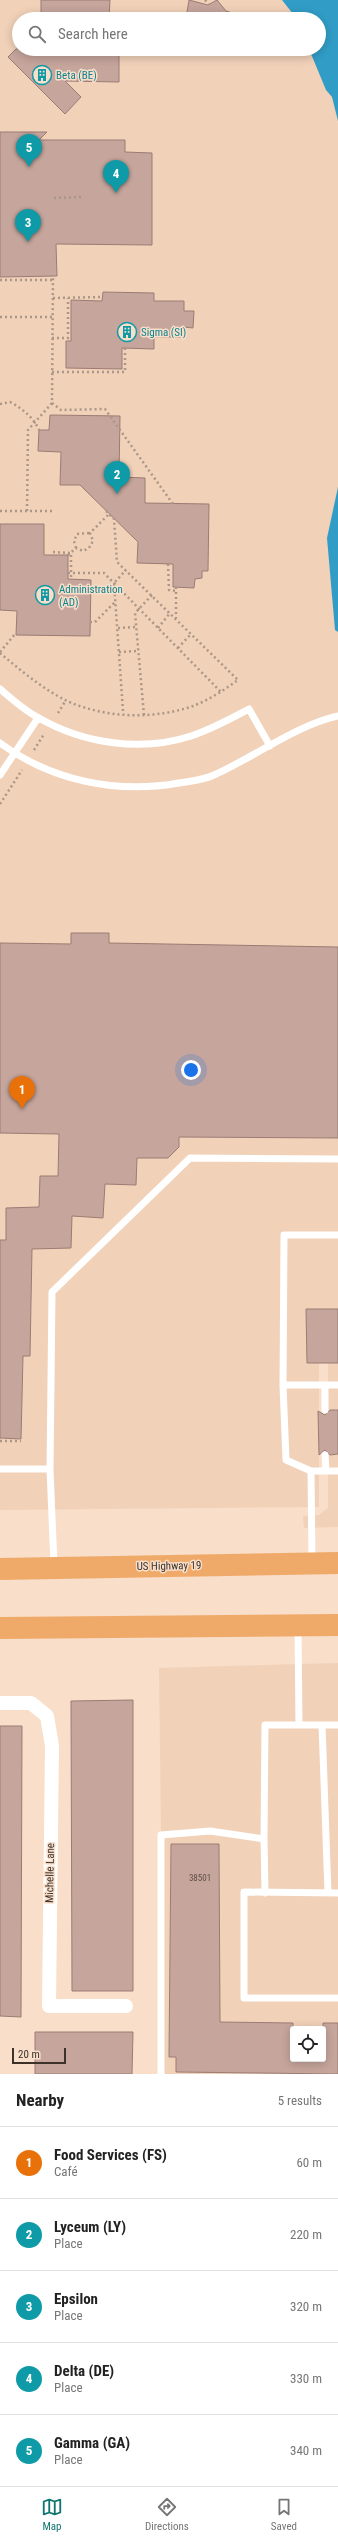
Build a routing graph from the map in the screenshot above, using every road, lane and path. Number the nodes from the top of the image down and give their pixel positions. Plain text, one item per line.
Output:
1 (205, 0) edge
2 (209, 4) dead end
3 (82, 197) dead end
4 (54, 198) dead end
5 (0, 280) edge
6 (102, 297) dead end
7 (53, 298) junction
8 (68, 298) junction
9 (0, 317) edge
10 (53, 317) junction
11 (52, 338) junction
12 (125, 348) dead end
13 (52, 372) junction
14 (52, 403) junction
15 (0, 404) edge
16 (35, 422) junction
17 (38, 430) dead end
18 (173, 504) dead end
19 (0, 511) edge
20 (27, 511) junction
21 (53, 511) dead end
22 (106, 511) dead end
23 (109, 514) junction
24 (90, 534) junction
25 (76, 548) junction
26 (53, 552) dead end
27 (69, 554) junction
28 (168, 564) dead end
29 (126, 570) junction
30 (69, 573) junction
31 (71, 580) dead end
32 (114, 583) junction
33 (152, 595) junction
34 (116, 602) junction
35 (139, 608) junction
36 (170, 613) junction
37 (176, 619) junction
38 (90, 622) dead end
39 (136, 627) junction
40 (118, 628) junction
41 (158, 628) junction
42 (16, 633) dead end
43 (191, 634) junction
44 (178, 649) junction
45 (138, 651) junction
46 (0, 652) edge
47 (119, 652) junction
48 (0, 689) edge
49 (221, 692) junction
50 (123, 711) dead end
51 (144, 715) junction
52 (338, 716) edge
53 (38, 718) junction
54 (0, 743) edge
55 (270, 746) junction
56 (14, 753) junction
57 (0, 775) edge
58 (338, 1159) edge
59 (338, 1235) edge
60 (283, 1385) junction
61 (325, 1385) junction
62 (338, 1385) edge
63 (325, 1410) dead end
64 (0, 1441) edge
65 (21, 1441) dead end
66 (325, 1455) dead end
67 (0, 1469) edge
68 (50, 1469) junction
69 (311, 1471) junction
70 (326, 1471) junction
71 (338, 1471) edge
72 (312, 1563) junction
73 (338, 1563) edge
74 (55, 1567) junction
75 (0, 1569) edge
76 (338, 1625) edge
77 (298, 1626) junction
78 (0, 1628) edge
79 (0, 1703) edge
80 (338, 1724) edge
81 (299, 1725) junction
82 (322, 1725) junction
83 (264, 1839) junction
84 (265, 1893) junction
85 (328, 1893) junction
86 (338, 1893) edge
87 (338, 1998) edge
88 (126, 2006) dead end
89 (161, 2074) edge

1 - 2 path
3 - 4 path
5 - 7 path
6 - 8 path
7 - 8 path
7 - 10 path
8 - 11 path
9 - 10 path
10 - 11 path
11 - 13 path
12 - 13 path
13 - 14 path
14 - 16 path
14 - 18 path
15 - 16 path
16 - 17 path
16 - 20 path
19 - 20 path
20 - 21 path
22 - 23 path
23 - 24 path
23 - 29 path
24 - 25 path
24 - 25 path
25 - 27 path
26 - 27 path
27 - 30 path
28 - 37 path
29 - 32 path
29 - 33 path
30 - 31 path
30 - 32 path
32 - 34 path
32 - 35 path
33 - 35 path
33 - 36 path
34 - 38 path
34 - 40 path
35 - 39 path
35 - 41 path
36 - 37 path
36 - 41 path
37 - 43 path
39 - 40 path
39 - 45 path
40 - 47 path
41 - 44 path
42 - 46 path
43 - 44 path
43 - 49 path
44 - 49 path
45 - 47 path
45 - 51 path
46 - 51 path
47 - 50 path
48 - 53 lane
49 - 51 path
52 - 55 lane
53 - 55 lane
53 - 56 lane
54 - 56 lane
55 - 56 lane
56 - 57 lane
58 - 68 lane
59 - 60 lane
60 - 61 lane
60 - 69 lane
61 - 62 lane
61 - 63 lane
64 - 65 path
66 - 70 lane
67 - 68 lane
68 - 74 lane
69 - 70 lane
69 - 72 lane
70 - 71 lane
72 - 73 highway, US Highway 19
72 - 74 highway, US Highway 19
74 - 75 highway, US Highway 19
76 - 77 highway
77 - 78 highway
77 - 81 lane
79 - 88 street, Michelle Lane
80 - 82 lane
81 - 82 lane
81 - 83 lane
82 - 85 lane
83 - 84 lane
83 - 89 lane
84 - 85 lane
84 - 87 lane
85 - 86 lane

